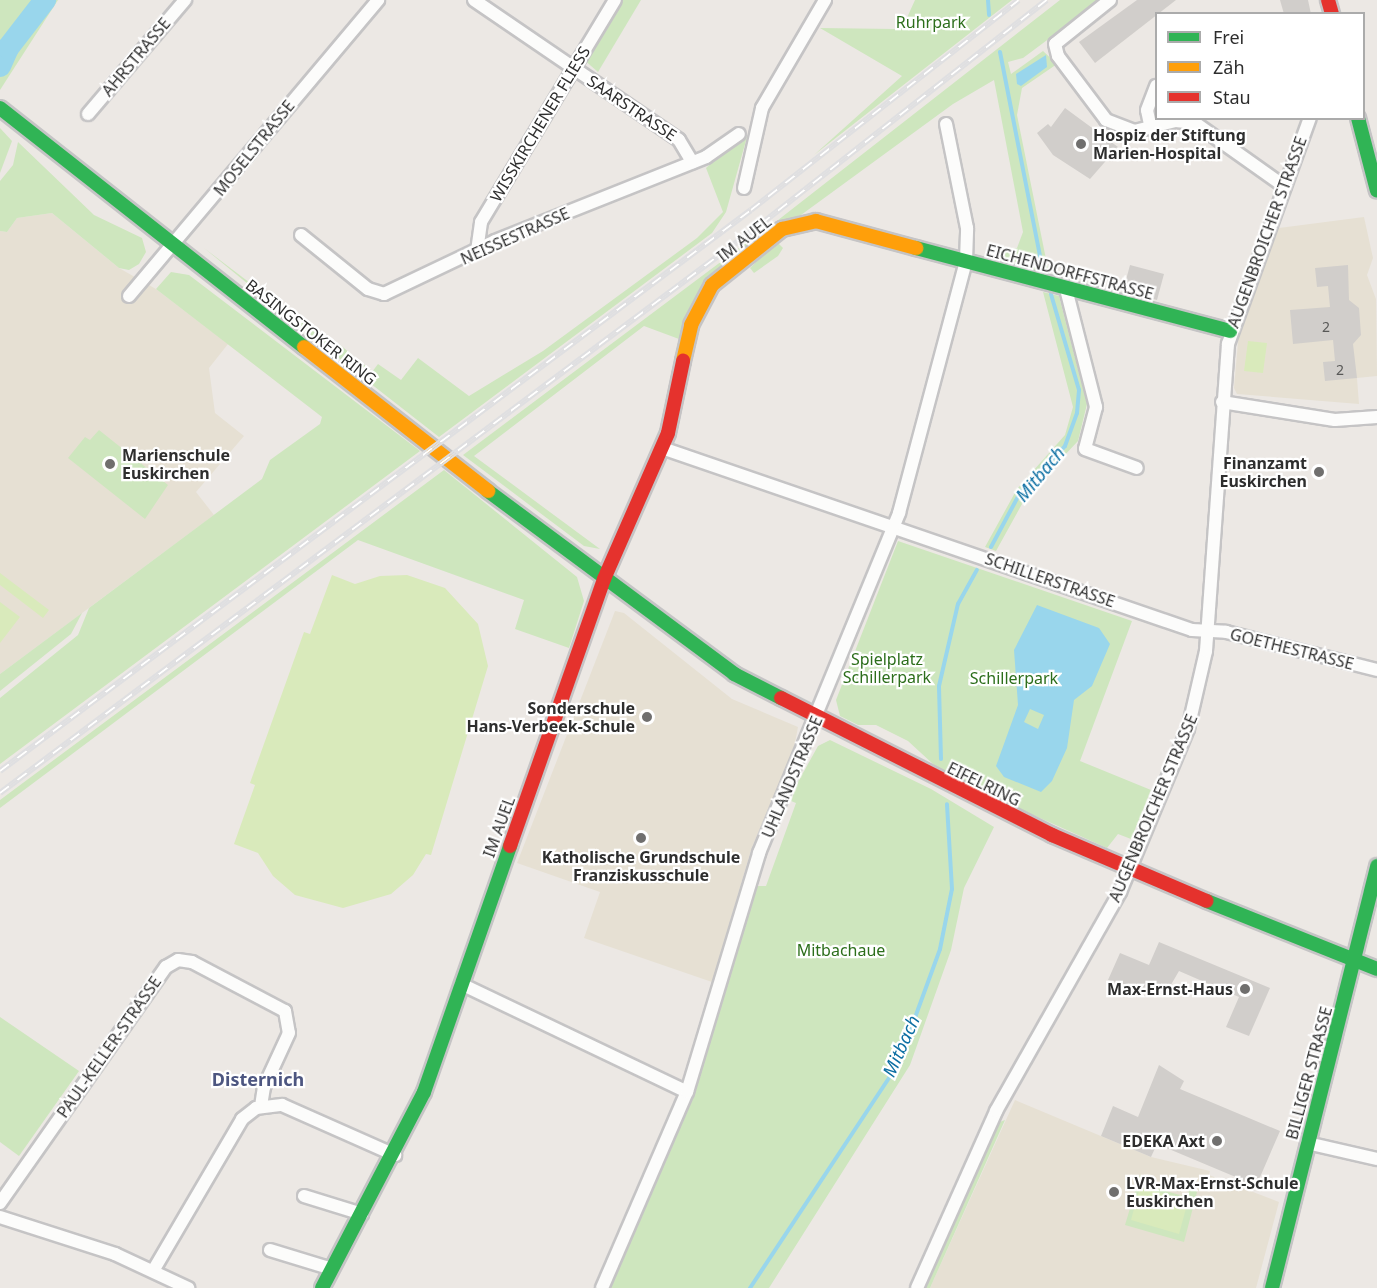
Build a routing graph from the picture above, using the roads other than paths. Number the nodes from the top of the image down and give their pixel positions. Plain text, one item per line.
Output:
1 (185, 0) edge
2 (378, 0) edge
3 (474, 0) edge
4 (615, 0) edge
5 (825, 0) edge
6 (1110, 0) edge
7 (574, 69) junction
8 (1155, 88) edge
9 (0, 108) edge
10 (88, 114) dead end
11 (1310, 120) edge
12 (1359, 120) edge
13 (946, 124) dead end
14 (1151, 129) junction
15 (739, 134) dead end
16 (692, 162) junction
17 (744, 188) dead end
18 (1285, 188) junction
19 (1377, 191) edge
20 (301, 235) dead end
21 (174, 245) junction
22 (477, 251) junction
23 (966, 261) junction
24 (1066, 289) junction
25 (129, 296) dead end
26 (1230, 331) junction
27 (1222, 402) junction
28 (1377, 417) edge
29 (662, 448) junction
30 (1137, 468) dead end
31 (893, 527) junction
32 (604, 579) junction
33 (1207, 632) junction
34 (1377, 670) edge
35 (817, 719) junction
36 (1377, 866) edge
37 (1129, 869) junction
38 (1355, 962) junction
39 (1377, 969) edge
40 (461, 984) junction
41 (687, 1092) junction
42 (261, 1106) junction
43 (1307, 1143) junction
44 (395, 1155) junction
45 (1377, 1159) edge
46 (304, 1196) dead end
47 (0, 1203) edge
48 (362, 1214) junction
49 (0, 1217) edge
50 (270, 1250) dead end
51 (332, 1269) junction
52 (153, 1271) junction
53 (188, 1288) edge
54 (322, 1288) edge
55 (602, 1288) edge
56 (917, 1288) edge
57 (1272, 1288) edge

1 - 10 street, AHRSTRASSE
2 - 21 street, MOSELSTRASSE
3 - 7 street, SAARSTRASSE
4 - 7 street, WISSKIRCHENER FLIESS
5 - 17 street
6 - 14 street
7 - 16 street, SAARSTRASSE
7 - 22 street, WISSKIRCHENER FLIESS
8 - 14 street
9 - 21 street, BASINGSTOKER RING
11 - 18 street, AUGENBROICHER STRASSE
12 - 19 street
13 - 23 street, EICHENDORFFSTRASSE
14 - 18 street
15 - 16 street, NEISSESTRASSE
16 - 22 street, NEISSESTRASSE
18 - 26 street, AUGENBROICHER STRASSE
20 - 22 street, NEISSESTRASSE
21 - 25 street, MOSELSTRASSE
21 - 32 street, BASINGSTOKER RING
23 - 24 street, EICHENDORFFSTRASSE
23 - 29 street, IM AUEL
23 - 31 street, UHLANDSTRASSE
24 - 26 street, EICHENDORFFSTRASSE
24 - 30 street
26 - 27 street, AUGENBROICHER STRASSE
27 - 28 street
27 - 33 street, AUGENBROICHER STRASSE
29 - 31 street
29 - 32 street, IM AUEL
31 - 33 street, SCHILLERSTRASSE
31 - 35 street, UHLANDSTRASSE
32 - 35 street, EIFELRING
32 - 40 street, IM AUEL
33 - 34 street, GOETHESTRASSE
33 - 37 street, AUGENBROICHER STRASSE
35 - 37 street, EIFELRING
35 - 41 street, UHLANDSTRASSE
36 - 38 street, BILLIGER STRASSE
37 - 38 street, EIFELRING
37 - 56 street, AUGENBROICHER STRASSE
38 - 39 street, EIFELRING
38 - 43 street, BILLIGER STRASSE
40 - 41 street
40 - 44 street, IM AUEL
41 - 55 street, UHLANDSTRASSE
42 - 44 street
42 - 47 street, PAUL-KELLER-STRASSE
42 - 52 street
43 - 45 street
43 - 57 street, BILLIGER STRASSE
44 - 48 street, IM AUEL
46 - 48 street
48 - 51 street, IM AUEL
49 - 52 street
50 - 51 street
51 - 54 street, IM AUEL
52 - 53 street

